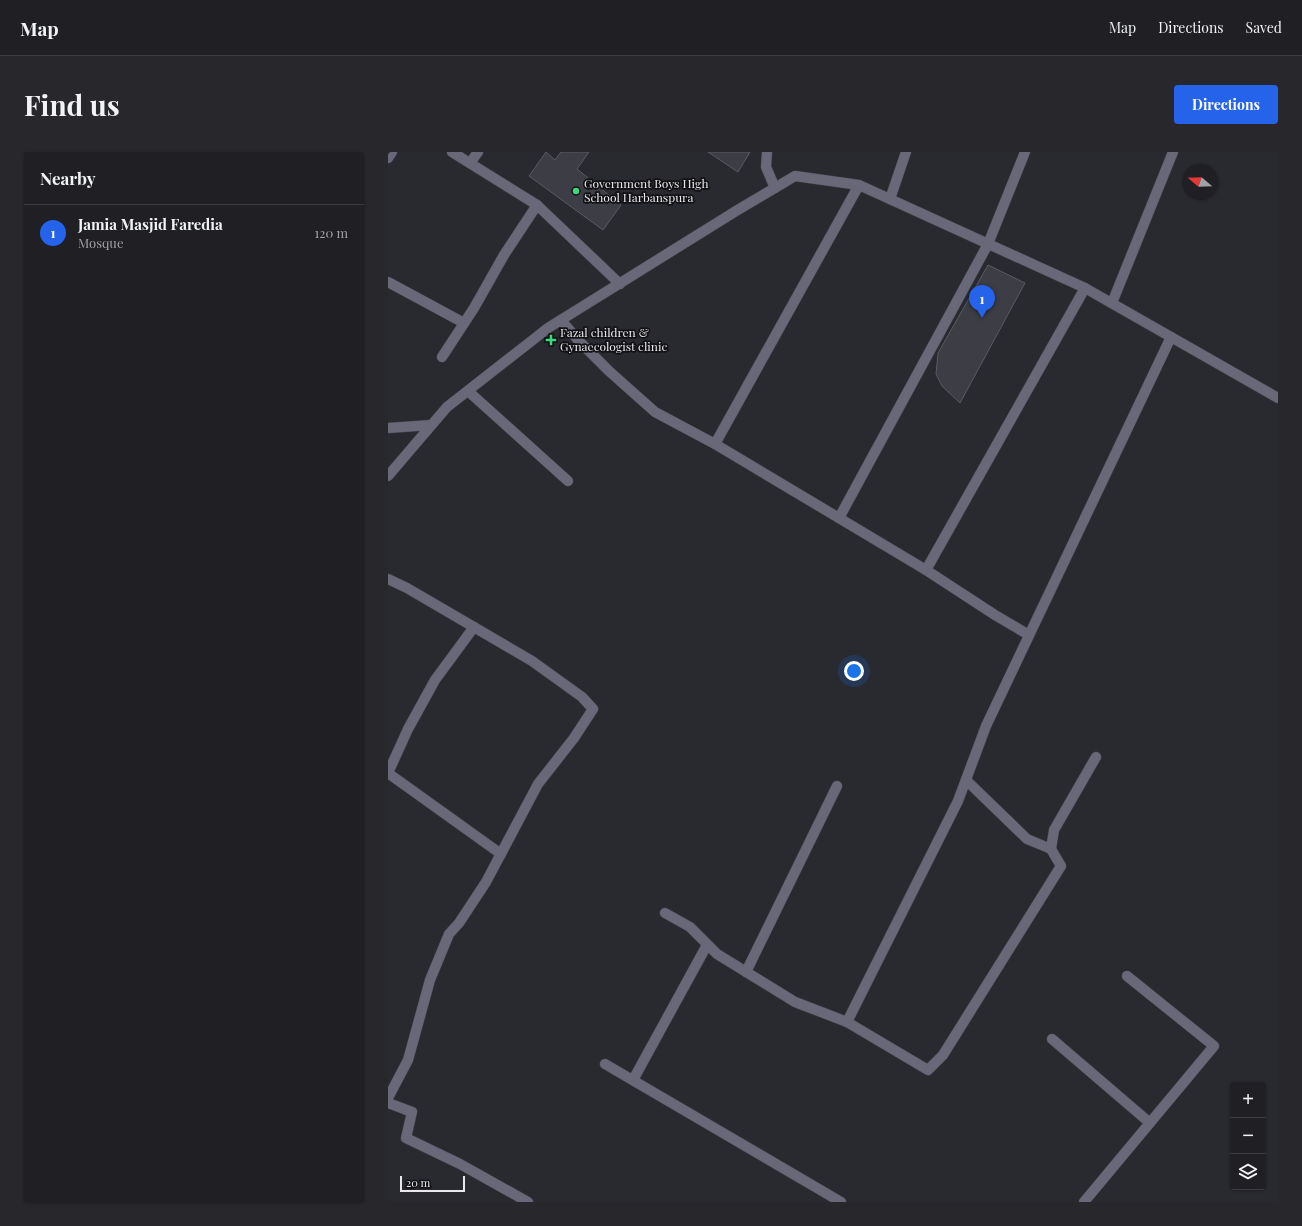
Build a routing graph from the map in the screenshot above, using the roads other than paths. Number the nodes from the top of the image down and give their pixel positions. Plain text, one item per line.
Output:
1 (392, 152) edge
2 (452, 152) edge
3 (478, 152) edge
4 (767, 152) edge
5 (906, 152) edge
6 (1025, 152) edge
7 (1172, 152) edge
8 (388, 158) edge
9 (470, 163) junction
10 (859, 185) junction
11 (776, 188) junction
12 (890, 199) junction
13 (537, 205) junction
14 (988, 244) junction
15 (388, 282) edge
16 (620, 284) junction
17 (1085, 288) junction
18 (1112, 303) junction
19 (561, 320) junction
20 (464, 323) junction
21 (1171, 337) junction
22 (442, 357) dead end
23 (468, 391) junction
24 (1278, 398) edge
25 (431, 425) junction
26 (388, 428) edge
27 (715, 444) junction
28 (388, 476) edge
29 (568, 481) dead end
30 (839, 518) junction
31 (926, 570) junction
32 (388, 578) edge
33 (474, 627) junction
34 (1029, 635) junction
35 (1096, 757) dead end
36 (388, 773) edge
37 (966, 780) junction
38 (837, 786) dead end
39 (1051, 849) junction
40 (501, 854) junction
41 (665, 913) dead end
42 (707, 945) junction
43 (746, 972) junction
44 (1127, 976) dead end
45 (847, 1022) junction
46 (1052, 1039) dead end
47 (605, 1064) dead end
48 (633, 1080) junction
49 (388, 1098) edge
50 (388, 1103) edge
51 (1150, 1123) junction
52 (513, 1198) edge
53 (528, 1202) edge
54 (841, 1202) edge
55 (1084, 1202) edge

1 - 8 street
2 - 9 street
3 - 9 street
4 - 11 street
5 - 12 street
6 - 14 street
7 - 18 street
9 - 13 street
10 - 11 street
10 - 12 street
10 - 27 street
11 - 16 street
12 - 14 street
13 - 16 street
13 - 20 street
14 - 17 street
14 - 30 street
15 - 20 street
16 - 19 street
17 - 18 street
17 - 31 street
18 - 21 street
19 - 23 street
19 - 27 street
20 - 22 street
21 - 24 street
21 - 34 street
23 - 25 street
23 - 29 street
25 - 26 street
25 - 28 street
27 - 30 street
30 - 31 street
31 - 34 street
32 - 33 street
33 - 36 street
33 - 40 street
34 - 37 street
35 - 39 street
36 - 40 street
37 - 39 street
37 - 45 street
38 - 43 street
39 - 45 street
40 - 49 street
41 - 42 street
42 - 43 street
42 - 48 street
43 - 45 street
44 - 51 street
46 - 51 street
47 - 48 street
48 - 54 street
50 - 52 street
51 - 55 street
52 - 53 street

